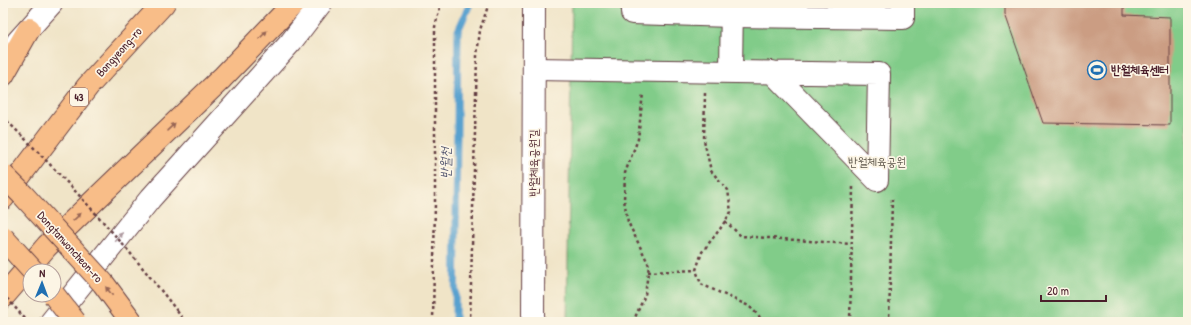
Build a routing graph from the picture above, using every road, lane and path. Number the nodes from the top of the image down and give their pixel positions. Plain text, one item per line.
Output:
1 (52, 3) edge
2 (164, 3) edge
3 (294, 3) edge
4 (321, 3) edge
5 (441, 3) edge
6 (489, 3) edge
7 (534, 3) edge
8 (632, 3) edge
9 (903, 3) edge
10 (732, 9) edge
11 (29, 29) junction
12 (3, 57) edge
13 (534, 69) junction
14 (645, 70) junction
15 (705, 71) junction
16 (731, 71) junction
17 (772, 72) junction
18 (3, 75) edge
19 (3, 117) edge
20 (853, 155) junction
21 (3, 175) edge
22 (877, 180) junction
23 (3, 198) edge
24 (725, 221) junction
25 (3, 238) edge
26 (851, 244) junction
27 (26, 263) edge
28 (696, 270) junction
29 (648, 272) junction
30 (3, 295) edge
31 (60, 303) edge
32 (28, 322) edge
33 (51, 322) edge
34 (75, 322) edge
35 (132, 322) edge
36 (185, 322) edge
37 (433, 322) edge
38 (470, 322) edge
39 (533, 322) edge
40 (633, 322) edge
41 (761, 322) edge
42 (850, 322) edge
43 (889, 322) edge

1 - 11 street
2 - 23 main road, Bongyeong-ro / 43
30 -> 3 main road
33 -> 4 street
5 - 37 path
6 - 38 path
7 - 13 street, 반월체육공원길
8 - 10 street
9 - 10 street
10 - 16 street
11 - 12 street
11 - 18 main road
13 - 14 street
13 - 39 street, 반월체육공원길
14 - 15 street
14 - 29 path
15 - 16 street
15 - 24 path
16 - 17 street
17 - 20 street
17 - 22 street
19 - 36 path, bridge
20 - 22 street
20 - 26 path
35 -> 21 main road, Dongtanwoncheon-ro, bridge
22 - 43 path
24 - 26 path
24 - 28 path
25 - 27 main road, bridge
26 - 42 path
28 - 29 path
28 - 41 path
29 - 40 path
30 - 32 path, bridge
31 - 34 main road, bridge

